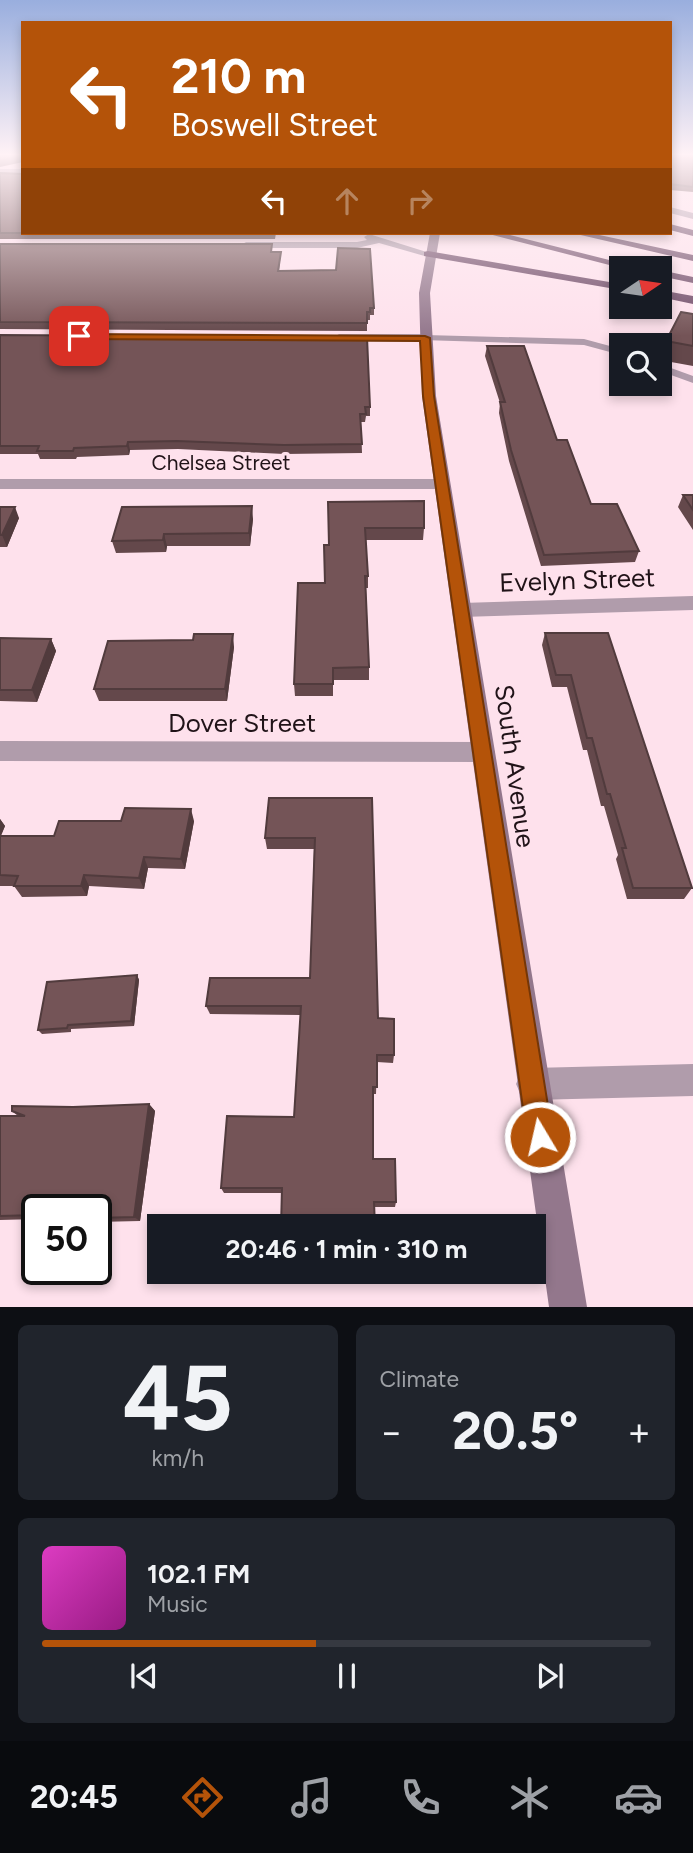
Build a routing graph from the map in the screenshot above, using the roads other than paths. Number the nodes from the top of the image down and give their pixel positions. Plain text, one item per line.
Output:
1 (672, 228) edge
2 (693, 233) edge
3 (364, 235) edge
4 (498, 235) edge
5 (586, 235) edge
6 (380, 240) junction
7 (431, 243) edge
8 (237, 245) edge
9 (693, 258) edge
10 (609, 262) edge
11 (672, 276) edge
12 (693, 280) edge
13 (609, 285) edge
14 (672, 296) edge
15 (693, 300) edge
16 (325, 338) edge
17 (425, 338) junction
18 (609, 349) edge
19 (672, 372) edge
20 (693, 380) edge
21 (0, 484) edge
22 (442, 484) junction
23 (693, 603) edge
24 (462, 610) junction
25 (0, 751) edge
26 (483, 752) junction
27 (693, 1080) edge
28 (532, 1084) junction
29 (568, 1307) edge

1 - 2 highway
3 - 6 street
4 - 10 highway
5 - 9 highway
6 - 7 street
6 - 8 street
7 - 13 highway
7 - 17 main road, South Avenue
11 - 12 highway
14 - 15 highway
16 - 17 street
17 - 18 lane
17 - 22 main road, South Avenue
19 - 20 lane
21 - 22 street, Chelsea Street
22 - 24 main road, South Avenue
23 - 24 street, Evelyn Street
24 - 26 main road, South Avenue
25 - 26 street, Dover Street
26 - 28 main road, South Avenue
27 - 28 street
28 - 29 main road, South Avenue

